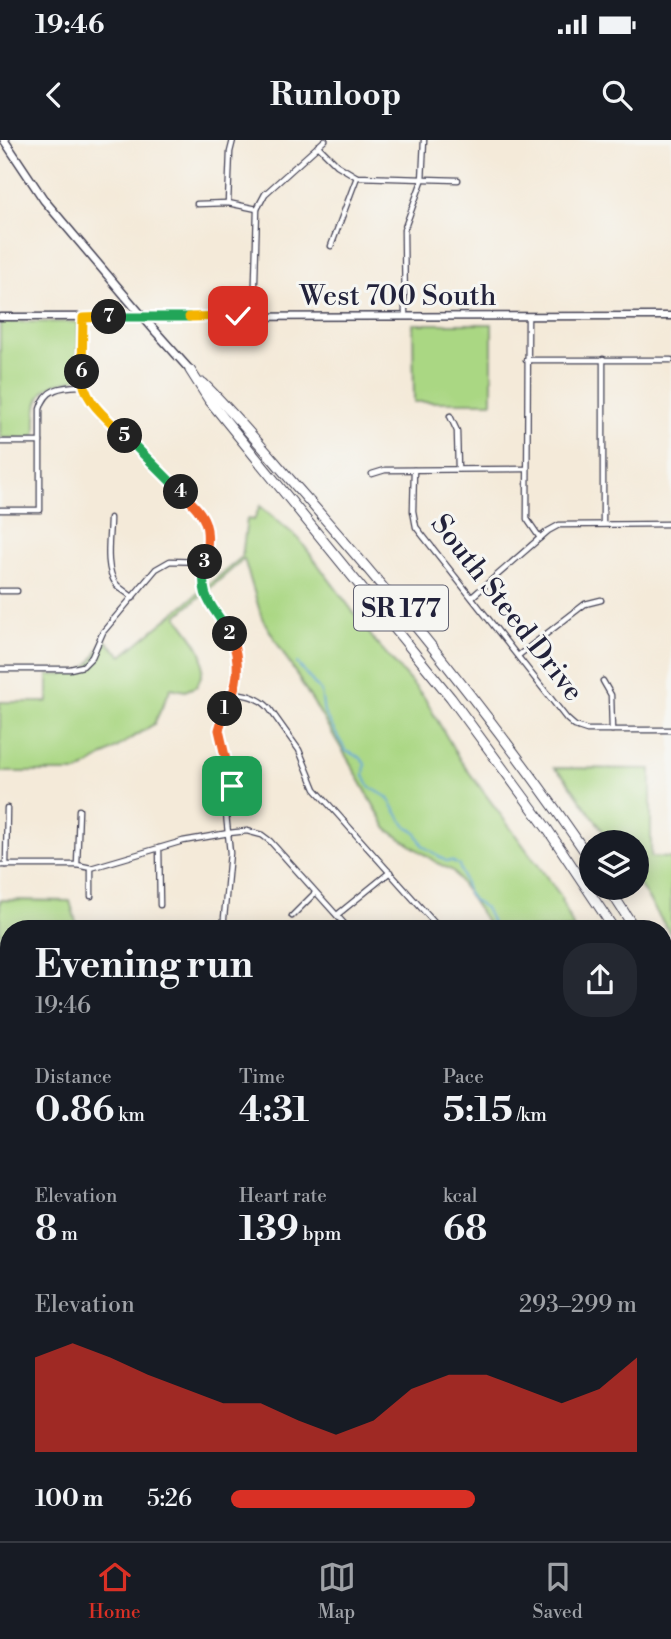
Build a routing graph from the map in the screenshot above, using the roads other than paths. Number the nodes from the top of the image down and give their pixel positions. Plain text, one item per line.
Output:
1 (4, 140) edge
2 (233, 140) edge
3 (325, 140) edge
4 (424, 140) edge
5 (318, 146) junction
6 (356, 177) junction
7 (422, 180) junction
8 (458, 180) dead end
9 (228, 203) junction
10 (197, 204) dead end
11 (257, 209) junction
12 (331, 246) dead end
13 (254, 316) junction
14 (405, 316) junction
15 (528, 316) junction
16 (671, 316) edge
17 (0, 317) edge
18 (83, 318) junction
19 (603, 359) junction
20 (526, 360) junction
21 (671, 360) edge
22 (190, 370) junction
23 (82, 386) junction
24 (450, 416) dead end
25 (0, 442) edge
26 (40, 442) junction
27 (458, 469) junction
28 (526, 469) junction
29 (414, 470) junction
30 (372, 474) dead end
31 (0, 510) edge
32 (110, 518) dead end
33 (603, 524) junction
34 (671, 524) edge
35 (540, 538) junction
36 (205, 562) junction
37 (0, 591) edge
38 (17, 591) dead end
39 (472, 597) junction
40 (134, 598) junction
41 (601, 600) dead end
42 (519, 655) junction
43 (0, 669) edge
44 (603, 681) dead end
45 (235, 693) junction
46 (612, 730) junction
47 (671, 730) edge
48 (7, 808) dead end
49 (79, 810) dead end
50 (229, 833) junction
51 (579, 844) edge
52 (159, 848) junction
53 (77, 864) junction
54 (3, 865) edge
55 (91, 868) junction
56 (390, 872) junction
57 (315, 894) junction
58 (91, 896) dead end
59 (616, 900) edge
60 (160, 905) dead end
61 (337, 915) junction
62 (292, 916) dead end
63 (224, 920) edge
64 (341, 920) edge
65 (432, 920) edge
66 (608, 920) edge
67 (629, 920) edge

1 - 22 main road, SR 177, bridge
2 - 9 street
3 - 5 street
4 - 7 street
5 - 6 street
5 - 11 street
6 - 7 street
6 - 12 street
7 - 8 street
7 - 14 street
9 - 10 street
9 - 11 street
11 - 13 street
13 - 14 street, West 700 South
13 - 18 street, West 700 South
14 - 15 street, West 700 South
15 - 16 street, West 700 South
15 - 20 street
17 - 18 street, West 700 South
18 - 23 street
19 - 20 street
19 - 21 street
19 - 33 street
20 - 28 street
22 - 51 highway, SR 177
22 - 66 highway, SR 177
23 - 26 street
23 - 36 street
24 - 27 street
25 - 26 street
26 - 31 street
27 - 28 street
27 - 29 street
28 - 35 street
29 - 30 street
29 - 39 street, South Steed Drive
32 - 40 street
33 - 34 street
33 - 35 street
35 - 39 street
36 - 40 street
36 - 45 street
37 - 38 street
39 - 42 street, South Steed Drive
40 - 43 street
41 - 42 street
42 - 46 street, South Steed Drive
44 - 46 street
45 - 50 street
45 - 56 street
46 - 47 street
48 - 54 street
49 - 53 street
50 - 52 street
50 - 57 street
50 - 63 street
52 - 55 street
52 - 60 street
53 - 54 street
53 - 55 street
55 - 58 street
56 - 61 street
56 - 65 street
57 - 61 street
57 - 62 street
59 - 67 highway
61 - 64 street

